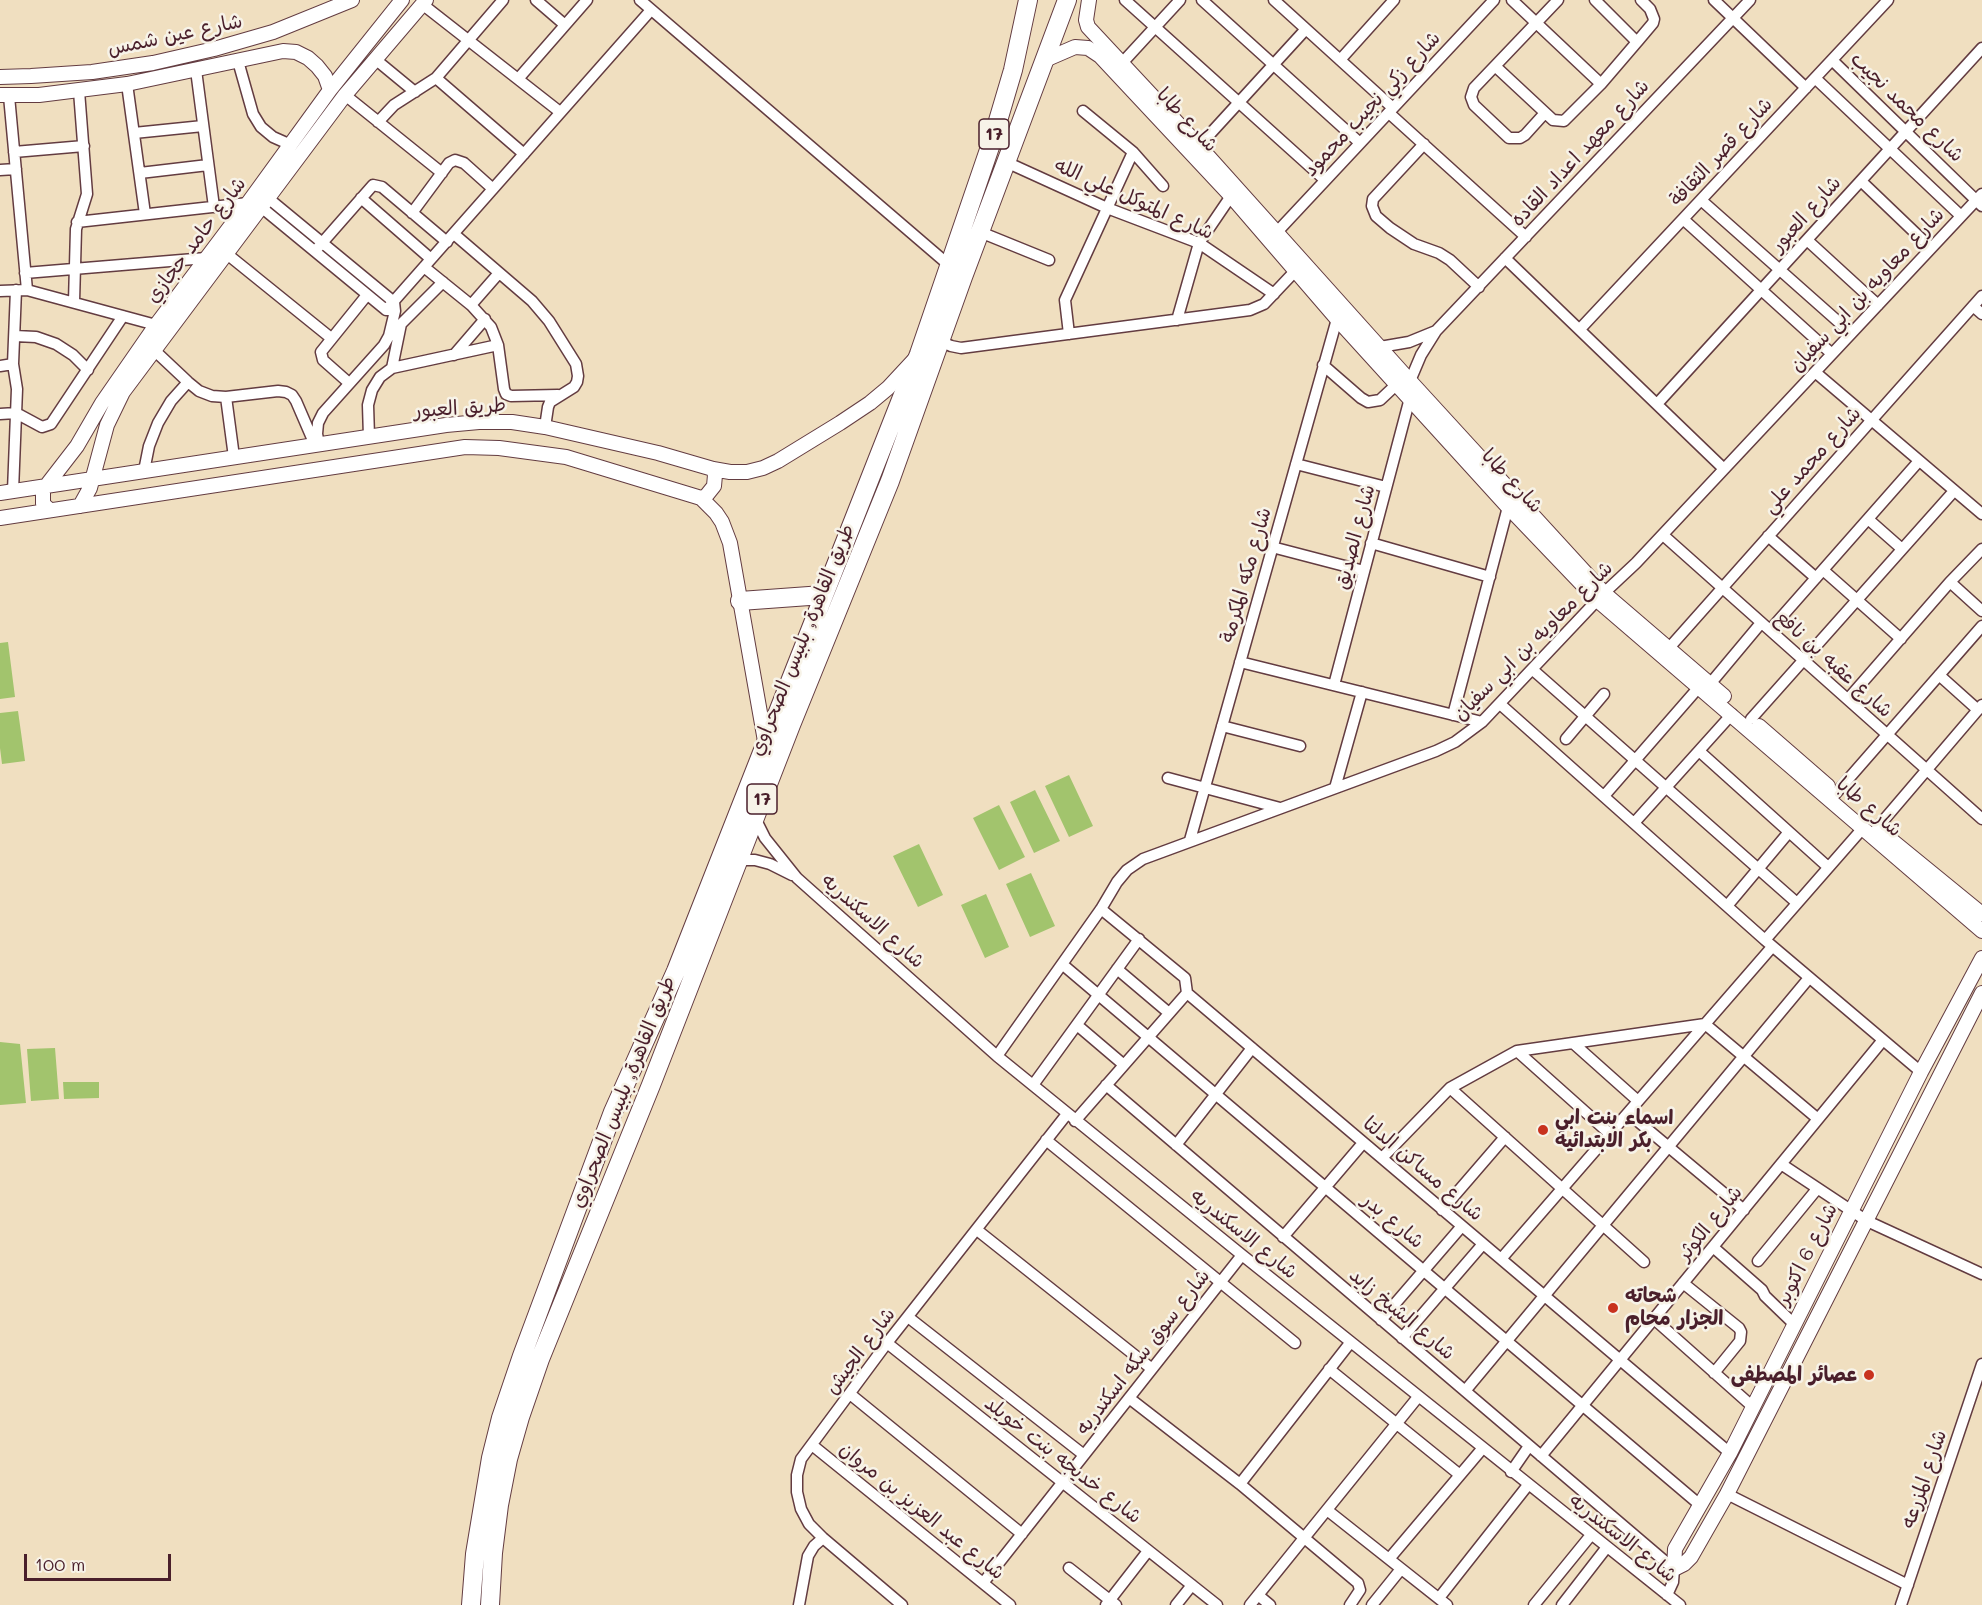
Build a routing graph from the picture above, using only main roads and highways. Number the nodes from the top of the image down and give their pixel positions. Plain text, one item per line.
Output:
1 (1028, 0) edge
2 (1067, 0) edge
3 (823, 596) junction
4 (740, 601) road end
5 (630, 1074) junction
6 (651, 1085) junction
7 (613, 1112) junction
8 (636, 1121) junction
9 (471, 1605) edge
10 (490, 1605) edge

1 - 3 highway, طريق القاهرة, بلبيس الصحراوي / 17
2 - 6 highway, طريق القاهرة, بلبيس الصحراوي / 17
3 - 4 highway
3 - 5 highway, طريق القاهرة, بلبيس الصحراوي / 17
5 - 6 highway
5 - 7 highway, طريق القاهرة, بلبيس الصحراوي / 17
6 - 8 highway, طريق القاهرة, بلبيس الصحراوي / 17
7 - 8 highway
7 - 9 highway, طريق القاهرة, بلبيس الصحراوي / 17
8 - 10 highway, طريق القاهرة, بلبيس الصحراوي / 17

